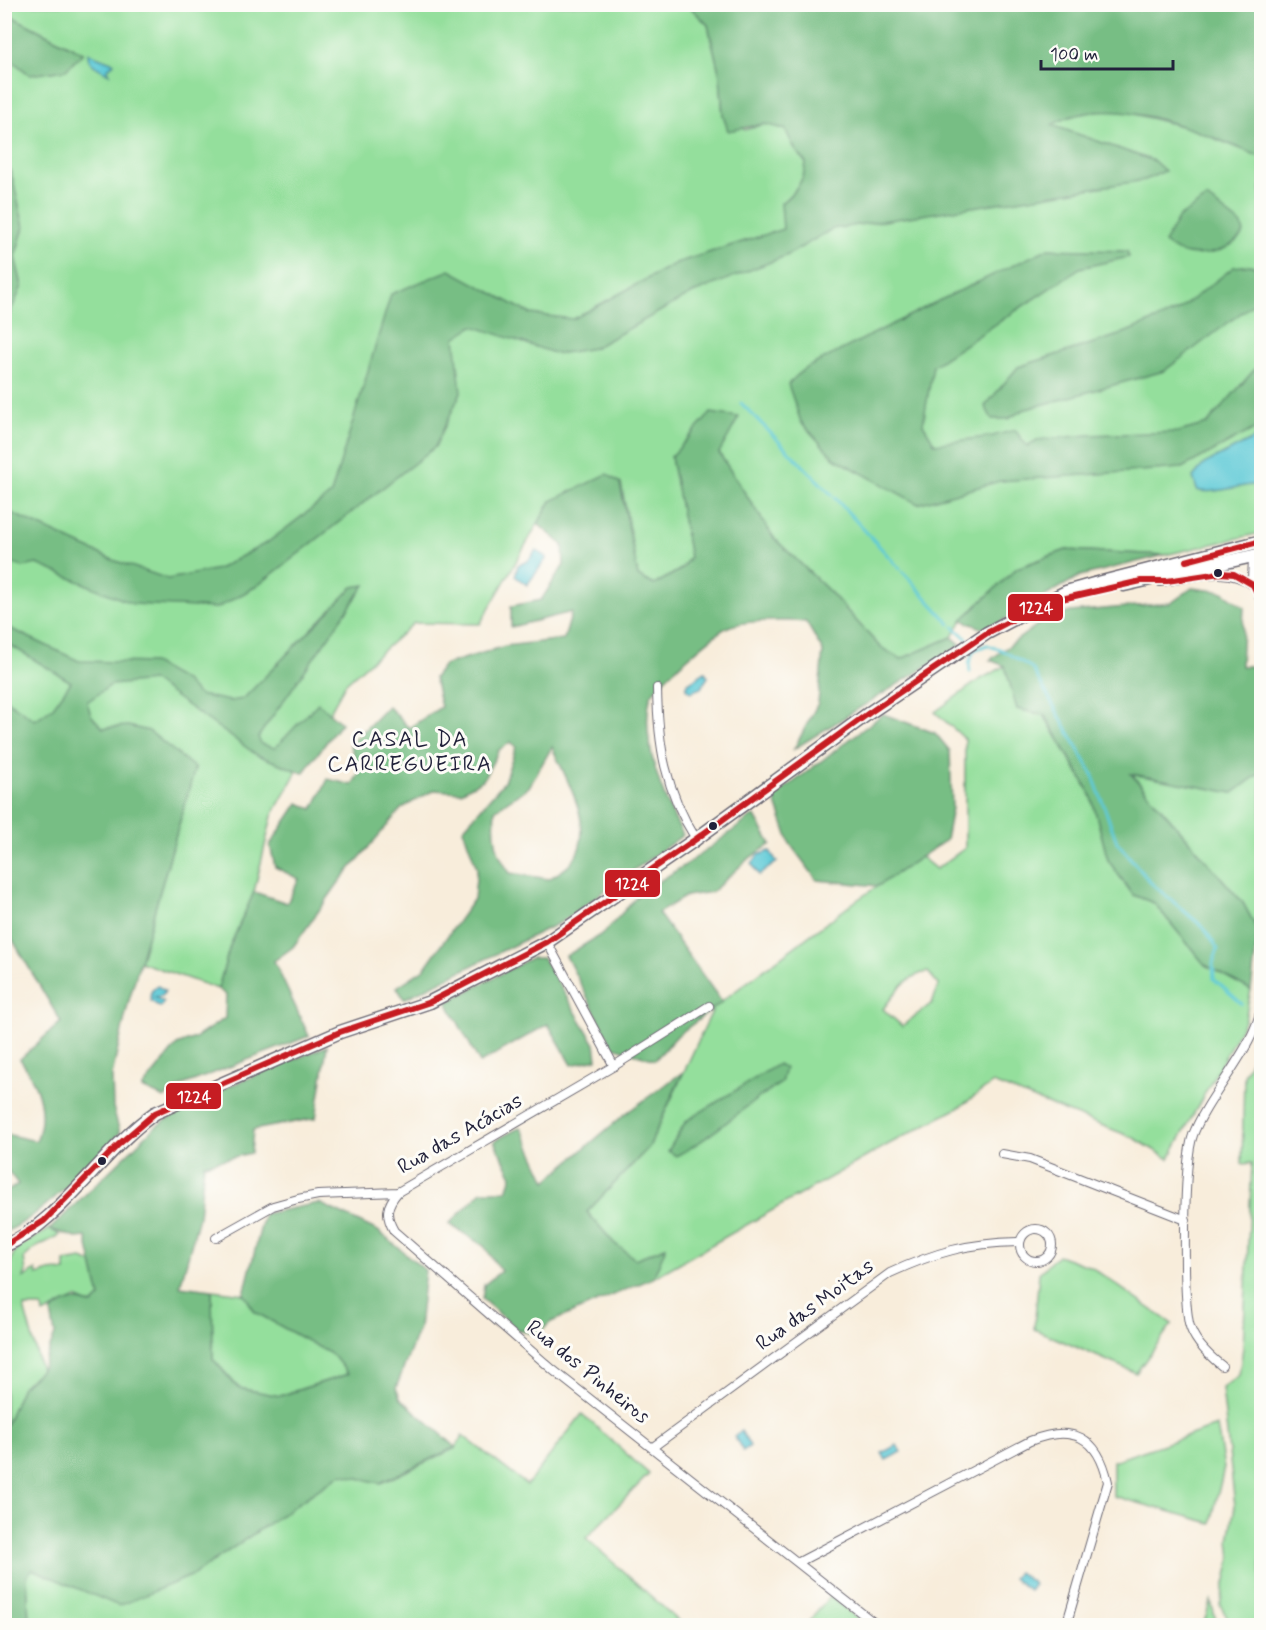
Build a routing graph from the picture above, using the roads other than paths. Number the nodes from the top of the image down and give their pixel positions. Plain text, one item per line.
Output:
1 (1262, 541) edge
2 (1230, 549) junction
3 (1259, 554) edge
4 (1262, 568) edge
5 (1141, 581) junction
6 (1254, 585) junction
7 (1044, 603) junction
8 (1262, 604) edge
9 (657, 688) dead end
10 (696, 839) junction
11 (547, 942) junction
12 (1262, 1002) edge
13 (709, 1006) dead end
14 (614, 1066) junction
15 (1002, 1154) dead end
16 (398, 1192) junction
17 (1186, 1220) junction
18 (216, 1238) dead end
19 (1018, 1242) junction
20 (4, 1246) edge
21 (1222, 1366) dead end
22 (653, 1447) junction
23 (799, 1562) junction
24 (878, 1626) edge
25 (1066, 1626) edge

1 - 2 main road
2 - 3 main road
2 - 7 main road
3 - 4 street
3 - 5 main road
3 - 6 street
5 - 6 street
5 - 7 main road
6 - 8 street
7 - 10 main road
9 - 10 street
10 - 11 main road
11 - 14 street
11 - 20 main road
12 - 17 street
13 - 14 street, Rua das Acácias
14 - 16 street, Rua das Acácias
15 - 17 street
16 - 18 street, Rua das Acácias
16 - 22 street, Rua dos Pinheiros
17 - 21 street
19 - 19 street, Rua das Moitas
19 - 22 street, Rua das Moitas
22 - 23 street, Rua dos Pinheiros
23 - 24 street, Rua dos Pinheiros
23 - 25 street

